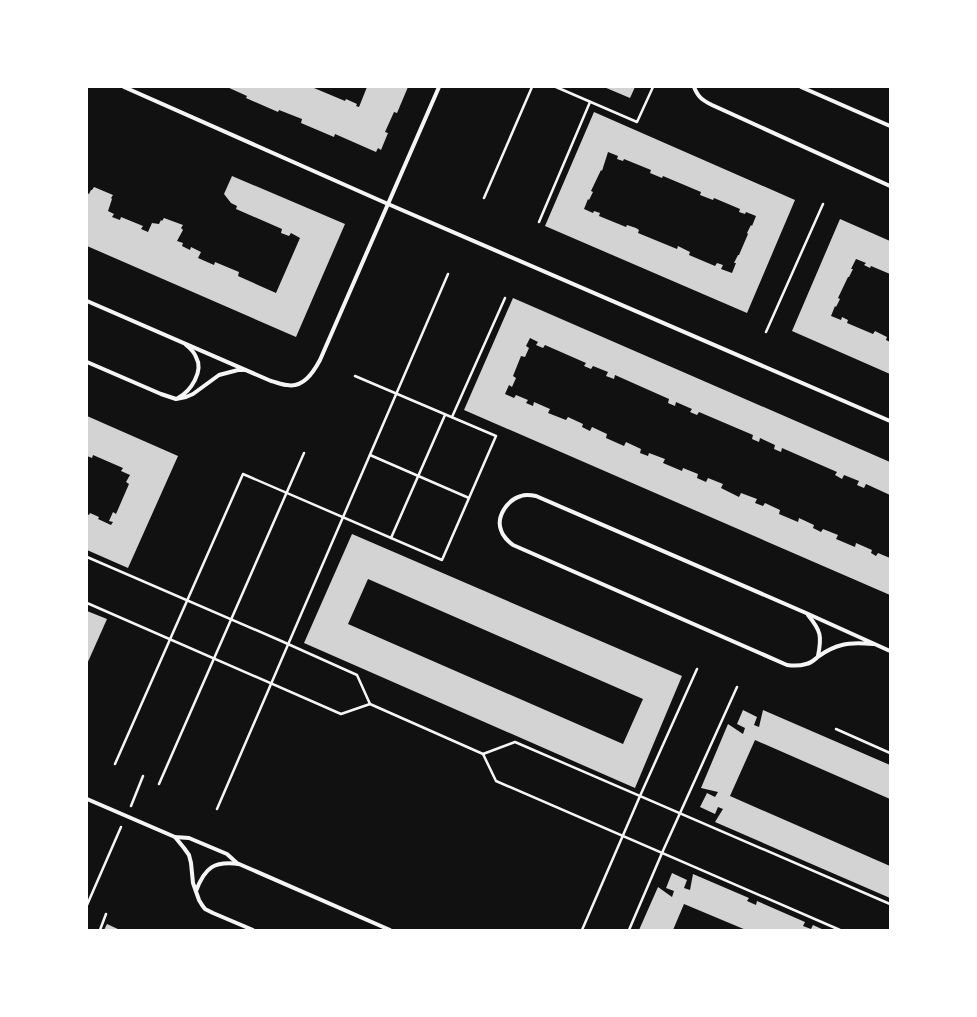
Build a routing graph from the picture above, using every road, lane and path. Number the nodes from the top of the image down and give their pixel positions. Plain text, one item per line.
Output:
1 (124, 87) edge
2 (439, 87) edge
3 (532, 87) edge
4 (556, 87) edge
5 (653, 87) edge
6 (694, 87) edge
7 (801, 87) edge
8 (590, 102) junction
9 (890, 126) edge
10 (890, 186) edge
11 (484, 198) dead end
12 (388, 204) junction
13 (822, 204) dead end
14 (538, 222) dead end
15 (448, 274) dead end
16 (505, 298) dead end
17 (87, 300) edge
18 (766, 332) dead end
19 (183, 342) junction
20 (87, 362) edge
21 (247, 370) junction
22 (355, 376) dead end
23 (396, 393) junction
24 (176, 399) junction
25 (445, 414) junction
26 (452, 417) junction
27 (890, 421) edge
28 (304, 453) dead end
29 (370, 455) junction
30 (418, 476) junction
31 (287, 493) junction
32 (469, 498) junction
33 (343, 517) junction
34 (391, 538) junction
35 (87, 557) edge
36 (188, 600) junction
37 (87, 603) edge
38 (806, 613) junction
39 (232, 619) junction
40 (170, 640) junction
41 (288, 644) junction
42 (873, 644) junction
43 (890, 651) edge
44 (818, 656) junction
45 (214, 659) junction
46 (697, 670) dead end
47 (272, 683) junction
48 (737, 687) dead end
49 (370, 704) junction
50 (836, 729) dead end
51 (890, 753) edge
52 (483, 754) junction
53 (115, 764) dead end
54 (143, 776) dead end
55 (159, 784) dead end
56 (640, 796) junction
57 (88, 800) edge
58 (131, 806) dead end
59 (217, 809) dead end
60 (681, 814) junction
61 (121, 828) dead end
62 (622, 836) junction
63 (175, 837) junction
64 (662, 853) junction
65 (239, 864) junction
66 (196, 891) junction
67 (890, 904) edge
68 (87, 905) edge
69 (106, 914) dead end
70 (100, 930) edge
71 (253, 930) edge
72 (390, 930) edge
73 (582, 930) edge
74 (629, 930) edge
75 (840, 930) edge

1 - 12 street
2 - 12 street
3 - 11 path
4 - 8 path
5 - 8 path
6 - 10 street
7 - 9 street
8 - 14 path
12 - 21 street
12 - 27 street
13 - 18 path
15 - 23 path
16 - 26 path
17 - 19 street
19 - 21 street
19 - 24 street
20 - 24 street
21 - 24 street
22 - 23 path
23 - 25 path
23 - 29 path
25 - 26 path
25 - 30 path
26 - 32 path
28 - 31 path
29 - 30 path
29 - 33 path
30 - 32 path
30 - 34 path
31 - 33 path
31 - 36 path
31 - 39 path
32 - 34 path
33 - 34 path
33 - 41 path
35 - 36 path
36 - 39 path
36 - 40 path
37 - 40 path
38 - 42 street
38 - 44 street
38 - 44 street
39 - 41 path
39 - 45 path
40 - 45 path
40 - 53 path
41 - 47 path
41 - 49 path
42 - 43 street
42 - 44 street
45 - 47 path
45 - 55 path
46 - 56 path
47 - 49 path
47 - 59 path
48 - 60 path
49 - 52 path
50 - 51 path
52 - 56 path
52 - 62 path
54 - 58 path
56 - 60 path
56 - 62 path
57 - 63 street
60 - 64 path
60 - 67 path
61 - 68 path
62 - 64 path
62 - 73 path
63 - 65 street
63 - 66 street
64 - 74 path
64 - 75 path
65 - 66 street
65 - 72 street
66 - 71 street
69 - 70 path

